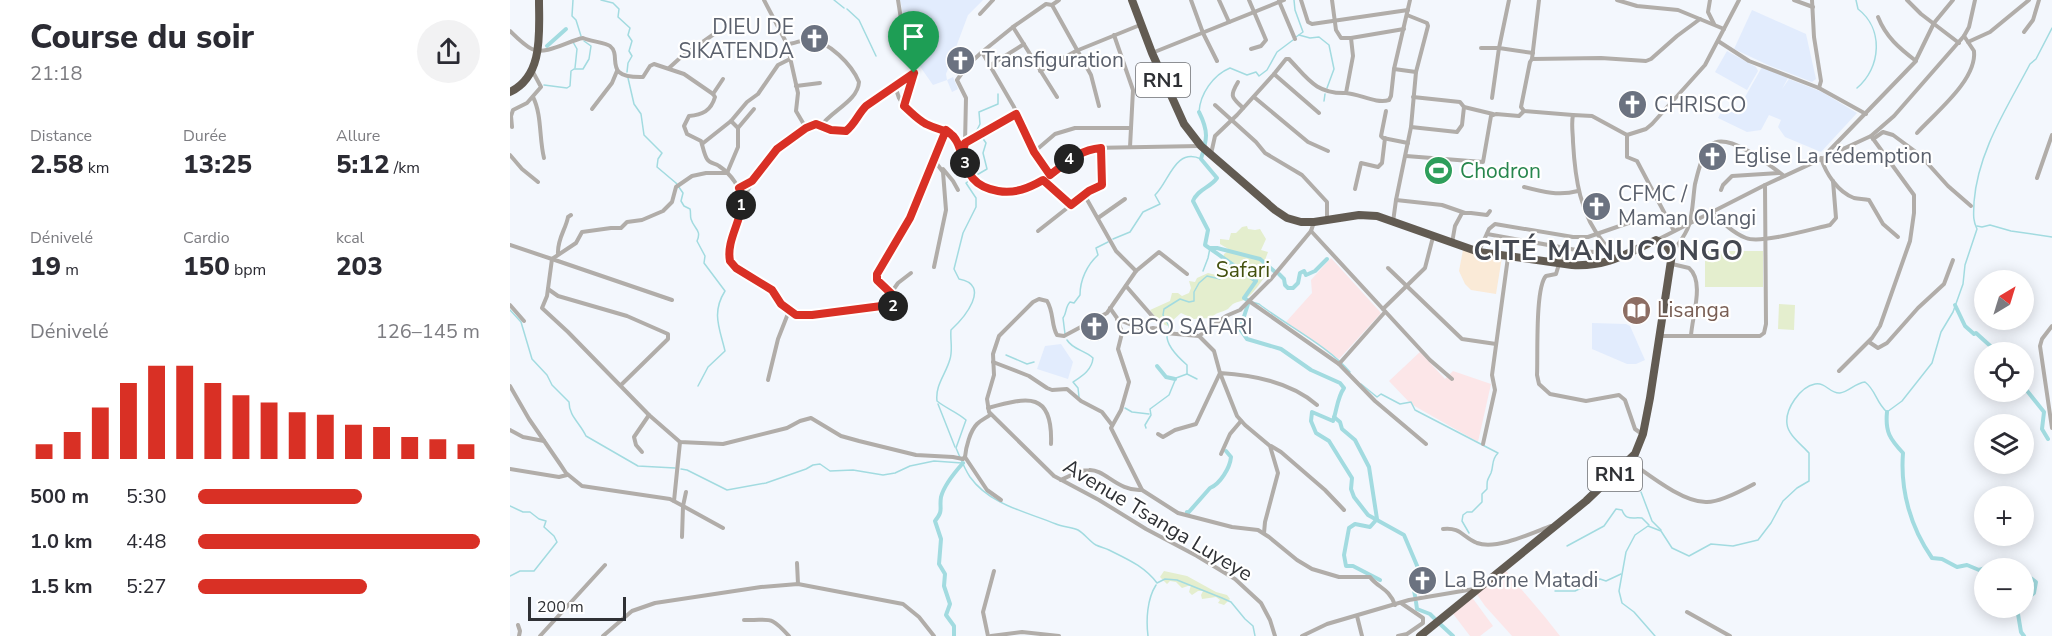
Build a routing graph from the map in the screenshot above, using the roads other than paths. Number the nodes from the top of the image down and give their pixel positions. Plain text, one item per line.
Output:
1 (539, 0) edge
2 (764, 0) edge
3 (898, 0) edge
4 (993, 0) edge
5 (1059, 0) edge
6 (1134, 0) edge
7 (1191, 0) edge
8 (1220, 0) edge
9 (1249, 0) edge
10 (1301, 0) edge
11 (1332, 0) edge
12 (1410, 0) edge
13 (1509, 0) edge
14 (1539, 0) edge
15 (1617, 0) edge
16 (1710, 0) edge
17 (1739, 0) edge
18 (1794, 0) edge
19 (1812, 0) edge
20 (1906, 0) edge
21 (1953, 0) edge
22 (1976, 0) edge
23 (2029, 0) edge
24 (2039, 0) edge
25 (1281, 1) edge
26 (1052, 5) junction
27 (1813, 7) junction
28 (1254, 12) junction
29 (1408, 13) junction
30 (980, 14) dead end
31 (1878, 17) dead end
32 (1700, 18) junction
33 (1334, 20) junction
34 (1229, 22) junction
35 (1934, 23) junction
36 (1714, 24) junction
37 (1141, 25) junction
38 (1013, 27) junction
39 (1404, 29) junction
40 (1724, 29) junction
41 (510, 32) edge
42 (2024, 32) dead end
43 (720, 33) dead end
44 (1203, 33) junction
45 (1113, 35) junction
46 (1964, 36) junction
47 (1351, 38) junction
48 (1295, 39) dead end
49 (1718, 41) junction
50 (1968, 42) junction
51 (1959, 43) junction
52 (787, 44) junction
53 (1024, 44) junction
54 (1481, 48) dead end
55 (1499, 48) junction
56 (1251, 49) dead end
57 (537, 51) junction
58 (1076, 51) junction
59 (982, 52) junction
60 (1533, 52) junction
61 (1152, 53) junction
62 (790, 58) junction
63 (1532, 59) junction
64 (1217, 61) dead end
65 (1916, 61) junction
66 (989, 66) junction
67 (669, 68) junction
68 (1394, 69) junction
69 (617, 71) junction
70 (1040, 71) junction
71 (533, 72) junction
72 (1416, 72) junction
73 (914, 73) junction
74 (1274, 74) junction
75 (723, 79) dead end
76 (1238, 82) dead end
77 (820, 83) dead end
78 (796, 86) junction
79 (895, 86) junction
80 (1820, 88) junction
81 (510, 92) edge
82 (1346, 93) junction
83 (713, 94) junction
84 (533, 97) junction
85 (1057, 97) dead end
86 (1254, 97) junction
87 (1413, 97) junction
88 (1492, 98) dead end
89 (1215, 105) dead end
90 (904, 106) junction
91 (1099, 106) dead end
92 (1464, 107) junction
93 (1243, 108) junction
94 (592, 109) dead end
95 (754, 109) dead end
96 (1386, 111) dead end
97 (1524, 111) junction
98 (1319, 113) dead end
99 (1016, 114) junction
100 (1493, 114) junction
101 (1866, 114) junction
102 (1573, 115) junction
103 (1232, 120) junction
104 (731, 121) junction
105 (821, 126) junction
106 (512, 127) dead end
107 (1411, 127) junction
108 (738, 128) junction
109 (806, 128) junction
110 (1131, 128) junction
111 (946, 130) junction
112 (1917, 133) dead end
113 (1627, 135) junction
114 (1847, 135) junction
115 (2052, 135) edge
116 (1872, 137) junction
117 (1385, 138) junction
118 (965, 143) junction
119 (1408, 143) junction
120 (1854, 143) junction
121 (702, 144) junction
122 (1201, 146) junction
123 (1130, 147) junction
124 (1101, 148) junction
125 (1328, 151) dead end
126 (1034, 152) junction
127 (1211, 153) junction
128 (510, 155) edge
129 (962, 156) junction
130 (1406, 156) junction
131 (1823, 157) junction
132 (544, 158) dead end
133 (934, 160) junction
134 (942, 168) junction
135 (727, 173) junction
136 (1050, 175) junction
137 (1782, 175) junction
138 (2037, 178) dead end
139 (1043, 180) junction
140 (752, 181) junction
141 (1833, 181) junction
142 (538, 182) dead end
143 (1765, 185) junction
144 (1524, 187) dead end
145 (739, 188) junction
146 (1355, 189) dead end
147 (958, 190) dead end
148 (1721, 190) dead end
149 (1578, 191) junction
150 (1085, 196) junction
151 (1125, 199) dead end
152 (1395, 200) junction
153 (742, 201) junction
154 (1071, 205) junction
155 (1971, 206) dead end
156 (1490, 211) dead end
157 (1712, 212) junction
158 (1465, 213) junction
159 (572, 215) dead end
160 (1098, 218) junction
161 (1327, 220) junction
162 (1650, 221) dead end
163 (1393, 223) junction
164 (1689, 224) junction
165 (1312, 227) junction
166 (1038, 231) dead end
167 (1674, 231) junction
168 (1487, 234) junction
169 (1597, 235) junction
170 (1433, 237) junction
171 (1898, 237) dead end
172 (1656, 240) junction
173 (1764, 240) junction
174 (1452, 244) junction
175 (510, 245) edge
176 (1564, 248) junction
177 (1479, 252) junction
178 (558, 254) junction
179 (1672, 254) junction
180 (1508, 256) junction
181 (552, 259) junction
182 (1953, 260) dead end
183 (1560, 263) junction
184 (1671, 264) junction
185 (934, 267) dead end
186 (1388, 268) dead end
187 (1136, 271) junction
188 (911, 273) dead end
189 (1187, 274) dead end
190 (1126, 286) junction
191 (1407, 286) junction
192 (548, 289) junction
193 (891, 293) junction
194 (672, 300) dead end
195 (1249, 301) junction
196 (510, 305) edge
197 (1110, 308) junction
198 (789, 311) junction
199 (1384, 311) junction
200 (1153, 317) dead end
201 (1117, 318) junction
202 (524, 321) dead end
203 (2052, 326) edge
204 (1199, 336) junction
205 (1661, 336) junction
206 (1691, 336) junction
207 (1869, 342) junction
208 (1496, 344) junction
209 (993, 362) junction
210 (1339, 364) junction
211 (1839, 371) dead end
212 (1220, 374) junction
213 (1452, 379) dead end
214 (768, 380) dead end
215 (621, 385) junction
216 (510, 386) edge
217 (1317, 405) dead end
218 (988, 408) junction
219 (649, 415) junction
220 (990, 416) junction
221 (1106, 417) junction
222 (1118, 417) junction
223 (1241, 421) junction
224 (1112, 425) junction
225 (2052, 428) edge
226 (510, 430) edge
227 (1158, 434) dead end
228 (1643, 434) junction
229 (545, 441) junction
230 (680, 442) junction
231 (1050, 444) dead end
232 (1426, 444) dead end
233 (1483, 444) dead end
234 (1270, 446) junction
235 (642, 452) dead end
236 (1221, 454) dead end
237 (962, 459) junction
238 (1628, 461) junction
239 (510, 469) edge
240 (568, 474) junction
241 (1061, 480) junction
242 (1754, 484) dead end
243 (1143, 490) junction
244 (686, 492) dead end
245 (1001, 500) dead end
246 (674, 501) junction
247 (683, 506) junction
248 (1344, 510) dead end
249 (1265, 522) junction
250 (1555, 525) junction
251 (723, 528) dead end
252 (1443, 528) dead end
253 (1258, 530) junction
254 (1264, 533) junction
255 (682, 537) dead end
256 (797, 563) dead end
257 (605, 565) dead end
258 (994, 571) dead end
259 (798, 584) junction
260 (1476, 589) junction
261 (1454, 594) junction
262 (1401, 603) junction
263 (1458, 604) junction
264 (1395, 605) junction
265 (1687, 612) dead end
266 (1356, 616) junction
267 (744, 620) dead end
268 (519, 625) dead end
269 (519, 636) edge
270 (540, 636) edge
271 (603, 636) edge
272 (789, 636) edge
273 (934, 636) edge
274 (989, 636) edge
275 (1059, 636) edge
276 (1275, 636) edge
277 (1303, 636) edge
278 (1362, 636) edge
279 (1398, 636) edge
280 (1420, 636) edge
281 (1730, 636) edge

1 - 57 highway
2 - 52 street
3 - 73 street
4 - 30 street
5 - 26 street
6 - 37 highway, RN1
7 - 44 street
8 - 34 street
9 - 28 street
10 - 33 street
11 - 33 street
12 - 29 street
13 - 55 street
14 - 60 street
15 - 32 street
16 - 36 street
17 - 40 street
18 - 27 street
19 - 27 street
20 - 35 street
21 - 35 street
22 - 46 street
23 - 50 street
24 - 42 street
25 - 28 street
25 - 48 street
26 - 38 street
26 - 58 street
27 - 80 street
28 - 34 street
28 - 56 street
29 - 33 street
29 - 39 street
29 - 72 street
31 - 65 street
32 - 36 street
32 - 63 street
33 - 47 street
34 - 44 street
35 - 51 street
35 - 65 street
36 - 40 street
37 - 45 street
37 - 61 highway, RN1
38 - 53 street
38 - 59 street
39 - 47 street
39 - 68 street
40 - 49 street
41 - 57 street
43 - 67 street
44 - 61 street
44 - 64 street
45 - 58 street
45 - 110 street
46 - 50 street
46 - 51 street
47 - 82 street
49 - 80 street
49 - 113 street
50 - 112 street
51 - 116 street
52 - 62 street
52 - 105 street
53 - 66 street
53 - 70 street
54 - 55 street
55 - 60 street
55 - 88 street
57 - 69 street
57 - 71 highway
58 - 70 street
58 - 91 street
59 - 66 street
59 - 118 street
60 - 63 street
61 - 122 highway, RN1
62 - 78 street
62 - 104 street
63 - 97 street
65 - 101 street
66 - 99 street
67 - 69 street
67 - 83 street
68 - 72 street
68 - 82 street
69 - 94 street
70 - 85 street
71 - 81 highway
71 - 84 street
72 - 87 street
73 - 79 street
73 - 90 street
74 - 82 street
74 - 86 street
74 - 98 street
75 - 83 street
76 - 93 street
77 - 78 street
78 - 109 street
79 - 90 street
79 - 105 street
80 - 101 street
83 - 121 street
84 - 106 street
84 - 132 street
86 - 93 street
86 - 125 street
87 - 92 street
87 - 107 street
89 - 103 street
90 - 111 street
92 - 100 street
92 - 107 street
93 - 103 street
95 - 108 street
96 - 117 street
97 - 100 street
97 - 102 street
99 - 118 street
99 - 126 street
100 - 130 street
101 - 114 street
102 - 113 street
102 - 149 street
103 - 127 street
103 - 161 street
104 - 108 street
104 - 121 street
105 - 109 street
107 - 119 street
108 - 135 street
109 - 140 street
110 - 123 street
110 - 126 street
111 - 129 street
111 - 133 street
113 - 167 street
114 - 120 street
114 - 131 street
115 - 138 street
116 - 120 street
116 - 155 street
116 - 207 street
117 - 119 street
117 - 146 street
118 - 129 street
119 - 130 street
120 - 131 street
121 - 135 street
122 - 123 street
122 - 127 highway, RN1
123 - 124 street
124 - 136 street
124 - 150 street
126 - 136 street
127 - 165 highway, RN1
128 - 142 street
129 - 139 street
130 - 152 street
131 - 137 street
131 - 141 street
133 - 134 street
133 - 193 street
134 - 147 street
134 - 185 street
135 - 145 street
135 - 178 street
136 - 139 street
137 - 143 street
137 - 148 street
137 - 164 street
139 - 154 street
140 - 145 street
140 - 153 street
141 - 171 street
141 - 173 street
143 - 157 street
143 - 173 street
144 - 149 street
145 - 153 street
149 - 169 street
150 - 154 street
150 - 160 street
151 - 160 street
152 - 158 street
152 - 163 street
153 - 198 street
154 - 166 street
156 - 158 street
157 - 164 street
157 - 173 street
158 - 174 street
159 - 178 street
160 - 187 street
161 - 163 highway, RN1
161 - 165 highway, RN1
162 - 169 street
163 - 170 highway, RN1
164 - 167 street
164 - 179 street
165 - 195 street
165 - 199 street
167 - 172 street
168 - 169 street
168 - 176 street
168 - 177 street
169 - 176 street
170 - 174 highway, RN1
170 - 191 street
172 - 179 highway
172 - 183 highway, RN1
173 - 206 street
174 - 177 highway, RN1
175 - 181 street
176 - 183 street
177 - 180 highway, RN1
178 - 181 street
179 - 184 highway, RN1
180 - 183 highway, RN1
180 - 208 street
181 - 192 street
181 - 194 street
182 - 207 street
183 - 228 street
184 - 205 highway, RN1
184 - 206 street
186 - 191 street
187 - 189 street
187 - 190 street
188 - 193 street
190 - 197 street
190 - 200 street
191 - 199 street
191 - 208 street
192 - 215 street
192 - 215 street
193 - 198 street
195 - 204 street
195 - 210 street
196 - 202 street
197 - 201 street
197 - 209 street
198 - 214 street
199 - 210 street
199 - 213 street
201 - 204 street
201 - 222 street
203 - 225 street
204 - 212 street
205 - 206 street
205 - 228 highway, RN1
207 - 211 street
208 - 233 street
209 - 218 street
209 - 221 street
210 - 232 street
212 - 217 street
212 - 223 street
212 - 227 street
215 - 219 street
216 - 229 street
218 - 220 street
218 - 231 street
219 - 230 street
219 - 235 street
220 - 237 street
220 - 241 street, Avenue Tsanga Luyeye
221 - 222 street
221 - 224 street
222 - 224 street
223 - 234 street
223 - 236 street
224 - 243 street
226 - 229 street
228 - 238 highway, RN1
229 - 240 street
230 - 237 street
230 - 246 street
234 - 248 street
234 - 249 street
237 - 245 street
238 - 242 street
238 - 250 highway, RN1
239 - 240 street
240 - 246 street
241 - 243 street
241 - 276 street, Avenue Tsanga Luyeye
243 - 253 street
244 - 247 street
246 - 247 street
247 - 251 street
247 - 255 street
249 - 253 street
249 - 254 street
250 - 252 street
250 - 260 highway, RN1
253 - 254 street
254 - 264 street
256 - 259 street
257 - 270 street
258 - 274 street
259 - 271 street
259 - 273 street
260 - 261 street
260 - 263 highway, RN1
261 - 262 street
261 - 263 highway
262 - 264 street
262 - 279 street
263 - 280 highway, RN1
264 - 266 street
265 - 281 street
266 - 277 street
266 - 278 street
267 - 272 street
268 - 269 street
274 - 275 street

